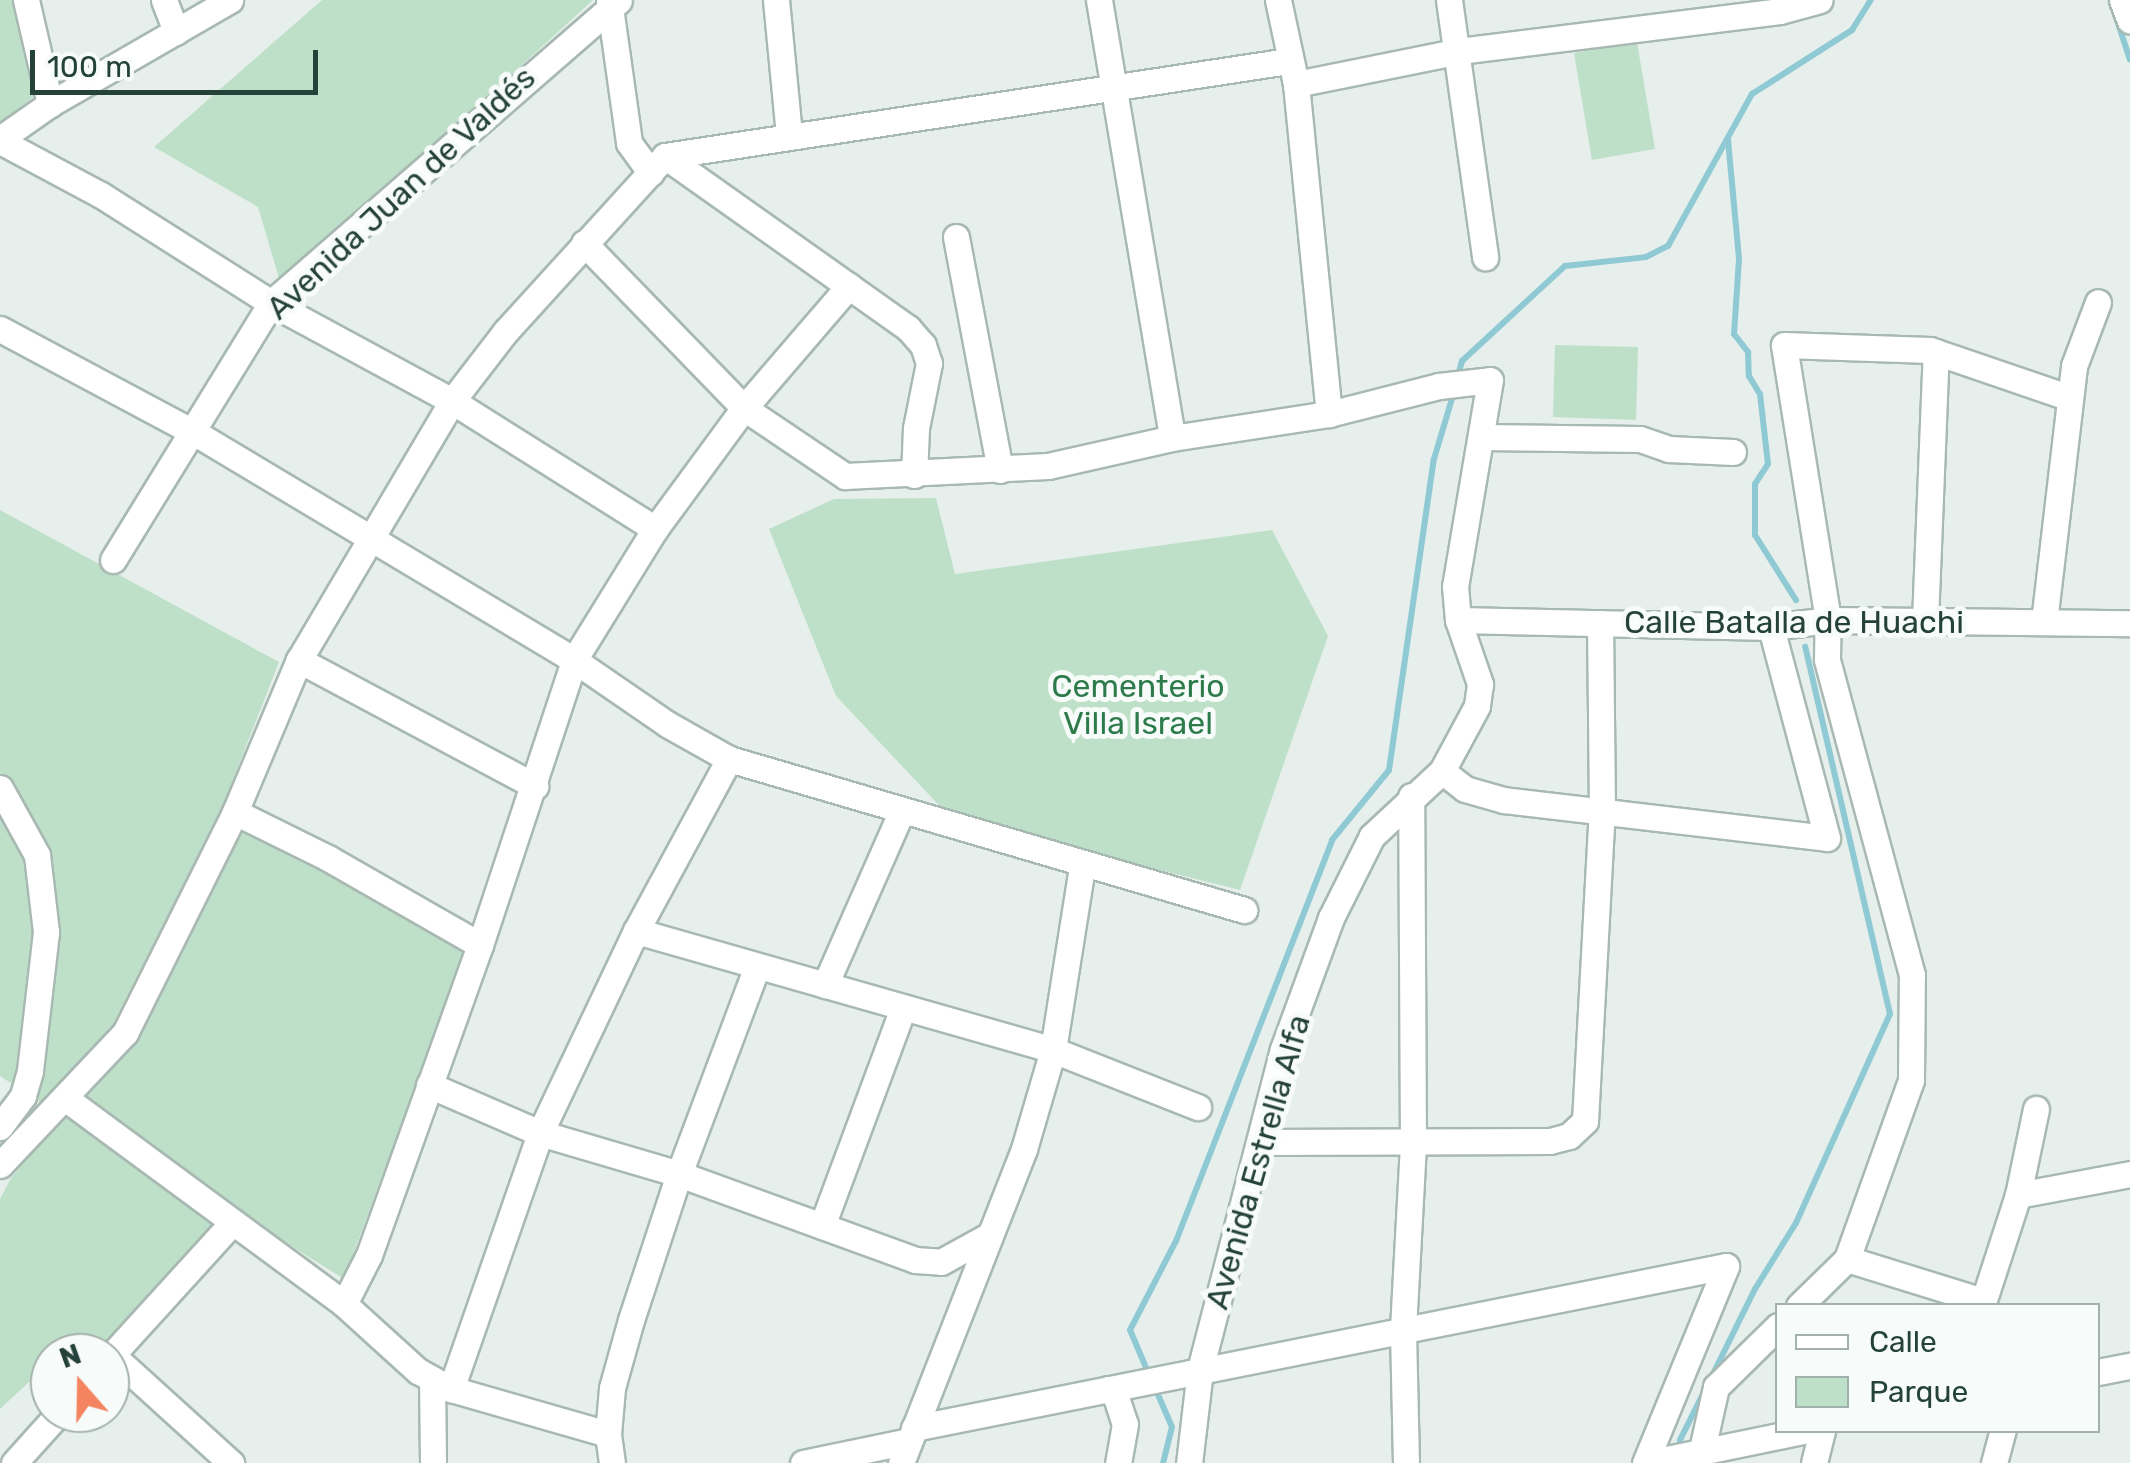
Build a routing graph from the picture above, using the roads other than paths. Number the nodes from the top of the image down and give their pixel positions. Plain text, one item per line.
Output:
1 (26, 0) edge
2 (164, 0) edge
3 (230, 0) edge
4 (776, 0) edge
5 (1099, 0) edge
6 (1278, 0) edge
7 (1449, 0) edge
8 (1820, 0) edge
9 (2122, 0) edge
10 (613, 2) edge
11 (1779, 5) edge
12 (2130, 21) edge
13 (176, 32) junction
14 (1460, 51) junction
15 (1292, 72) junction
16 (1112, 88) junction
17 (50, 104) junction
18 (789, 134) junction
19 (0, 140) edge
20 (658, 164) junction
21 (956, 237) dead end
22 (584, 243) junction
23 (1485, 257) dead end
24 (849, 286) junction
25 (2098, 302) dead end
26 (271, 303) junction
27 (0, 328) edge
28 (1936, 352) junction
29 (2070, 398) junction
30 (452, 400) junction
31 (744, 408) junction
32 (1329, 414) junction
33 (195, 433) junction
34 (1172, 438) junction
35 (1482, 438) junction
36 (1733, 452) dead end
37 (1000, 470) junction
38 (914, 475) junction
39 (654, 530) junction
40 (368, 540) junction
41 (113, 560) dead end
42 (1458, 620) junction
43 (1828, 620) junction
44 (1925, 621) junction
45 (2044, 622) junction
46 (1600, 623) junction
47 (2130, 623) edge
48 (1772, 627) junction
49 (299, 660) junction
50 (574, 660) junction
51 (729, 759) junction
52 (1442, 771) junction
53 (535, 786) junction
54 (0, 788) edge
55 (1412, 796) junction
56 (1602, 810) junction
57 (234, 812) junction
58 (901, 813) junction
59 (1082, 866) junction
60 (1244, 910) dead end
61 (636, 932) junction
62 (480, 945) junction
63 (757, 966) junction
64 (825, 986) junction
65 (903, 1008) junction
66 (1053, 1050) junction
67 (430, 1085) junction
68 (65, 1098) junction
69 (1198, 1107) dead end
70 (2036, 1109) dead end
71 (0, 1128) edge
72 (540, 1133) junction
73 (1260, 1142) junction
74 (1413, 1144) junction
75 (0, 1165) edge
76 (679, 1174) junction
77 (2130, 1174) edge
78 (2018, 1194) junction
79 (231, 1224) junction
80 (822, 1226) junction
81 (988, 1236) junction
82 (1847, 1259) junction
83 (1802, 1303) edge
84 (1983, 1303) edge
85 (344, 1304) junction
86 (1403, 1329) junction
87 (1775, 1329) edge
88 (130, 1335) edge
89 (2130, 1366) edge
90 (1200, 1370) junction
91 (2100, 1372) edge
92 (130, 1373) edge
93 (442, 1384) junction
94 (1108, 1389) junction
95 (41, 1433) edge
96 (1796, 1433) edge
97 (1821, 1433) edge
98 (2002, 1433) edge
99 (608, 1434) junction
100 (908, 1444) edge
101 (1700, 1458) edge
102 (14, 1463) edge
103 (231, 1463) edge
104 (433, 1463) edge
105 (612, 1463) edge
106 (802, 1463) edge
107 (1118, 1463) edge
108 (1189, 1463) edge
109 (1406, 1463) edge
110 (1646, 1463) edge
111 (1814, 1463) edge
112 (1994, 1463) edge

1 - 17 street
2 - 13 street
3 - 13 street
4 - 18 street
5 - 16 street
6 - 15 street
7 - 14 street
8 - 11 street
9 - 12 street
10 - 20 street
10 - 26 street, Avenida Juan de Valdés
11 - 14 street
13 - 17 street
14 - 15 street
14 - 23 street
15 - 16 street
15 - 32 street
16 - 18 street
16 - 34 street
17 - 19 street
18 - 20 street
19 - 26 street
20 - 22 street
20 - 24 street
21 - 37 street
22 - 30 street
22 - 31 street
24 - 31 street
24 - 38 street
25 - 29 street
26 - 30 street
26 - 33 street, Avenida Juan de Valdés
27 - 33 street
28 - 29 street
28 - 43 street
28 - 44 street
29 - 45 street
30 - 39 street
30 - 40 street
31 - 38 street
31 - 39 street
32 - 34 street
32 - 35 street, Avenida Estrella Alfa
33 - 40 street
33 - 41 street, Avenida Juan de Valdés
34 - 37 street
35 - 36 street
35 - 42 street, Avenida Estrella Alfa
37 - 38 street
39 - 50 street
40 - 49 street
40 - 50 street
42 - 46 street, Calle Batalla de Huachi
42 - 52 street, Avenida Estrella Alfa
43 - 44 street, Calle Batalla de Huachi
43 - 48 street, Calle Batalla de Huachi
43 - 82 street
44 - 45 street, Calle Batalla de Huachi
45 - 47 street, Calle Batalla de Huachi
46 - 48 street, Calle Batalla de Huachi
46 - 56 street
48 - 56 street
49 - 53 street
49 - 57 street
50 - 51 street
50 - 53 street
51 - 58 street
51 - 61 street
52 - 55 street, Avenida Estrella Alfa
52 - 56 street
53 - 62 street
54 - 71 street
55 - 73 street, Avenida Estrella Alfa
55 - 74 street
56 - 74 street
57 - 62 street
57 - 68 street
58 - 59 street
58 - 64 street
59 - 60 street
59 - 66 street
61 - 63 street
61 - 72 street
62 - 67 street
63 - 64 street
63 - 76 street
64 - 65 street
65 - 66 street
65 - 80 street
66 - 69 street
66 - 81 street
67 - 72 street
67 - 85 street
68 - 75 street
68 - 79 street
70 - 78 street
72 - 76 street
72 - 93 street
73 - 74 street
73 - 90 street, Avenida Estrella Alfa
74 - 86 street
76 - 80 street
76 - 99 street
77 - 78 street
78 - 84 street
79 - 85 street
79 - 88 street
80 - 81 street
81 - 100 street
82 - 83 street
82 - 84 street
85 - 93 street
86 - 90 street
86 - 109 street
86 - 110 street
87 - 101 street
89 - 91 street
90 - 94 street
90 - 108 street, Avenida Estrella Alfa
92 - 103 street
93 - 99 street
93 - 104 street
94 - 100 street
94 - 107 street
95 - 102 street
96 - 101 street
97 - 111 street
98 - 112 street
99 - 105 street
100 - 106 street
101 - 110 street

